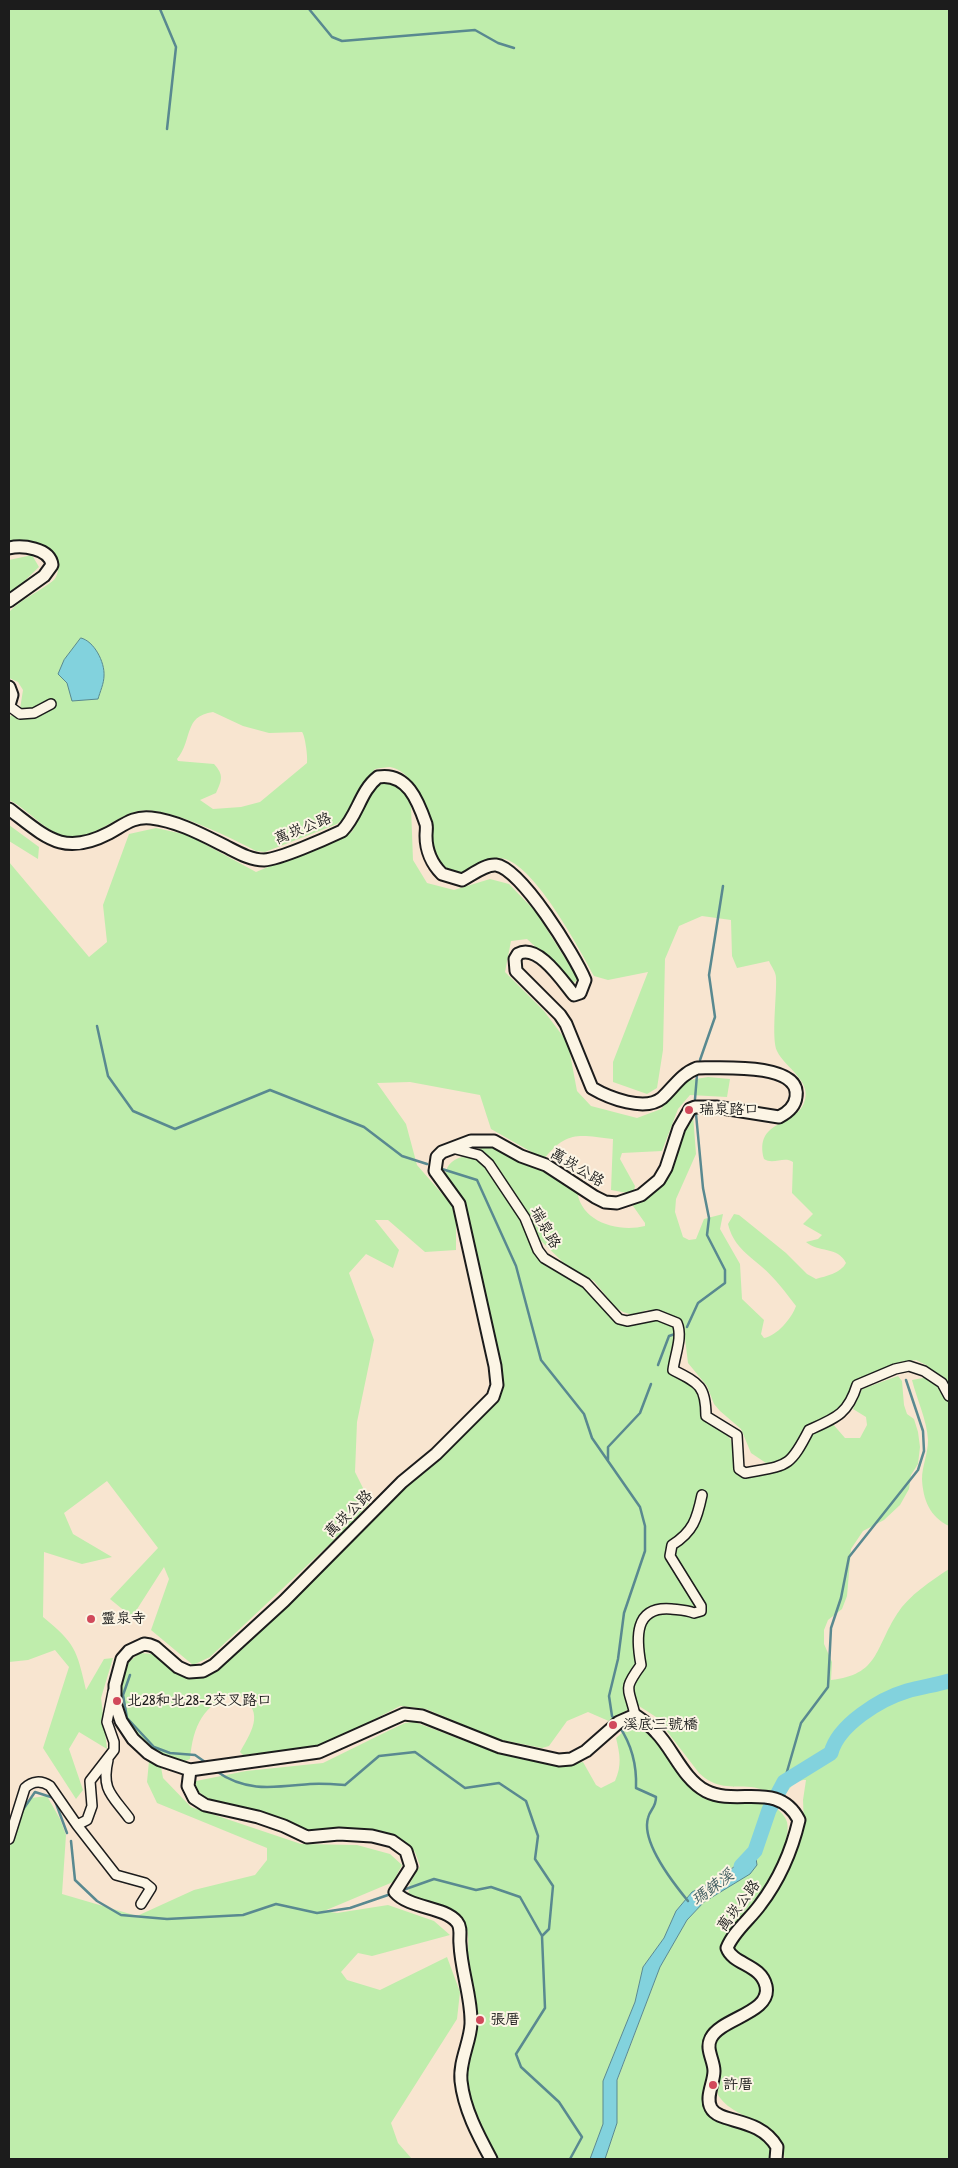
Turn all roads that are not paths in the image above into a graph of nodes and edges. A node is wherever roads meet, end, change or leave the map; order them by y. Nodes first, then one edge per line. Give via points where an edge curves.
1 (9, 548) edge
2 (9, 602) edge
3 (9, 687) edge
4 (51, 704) dead end
5 (9, 706) edge
6 (9, 809) edge
7 (452, 1148) junction
8 (949, 1396) edge
9 (702, 1495) dead end
10 (115, 1685) junction
11 (636, 1715) junction
12 (108, 1760) junction
13 (190, 1770) junction
14 (129, 1818) dead end
15 (77, 1825) junction
16 (9, 1839) edge
17 (141, 1904) dead end
18 (491, 2159) edge
19 (776, 2159) edge

1 - 2 street via 40,550 50,558 52,565 44,576
3 - 5 street via 12,694
4 - 5 street via 34,713 20,714
6 - 7 street, 萬崁公路 via 51,839 71,845 94,840 133,819 151,818 172,822 246,856 266,860 342,831 350,823 363,794 378,777 403,780 426,826 429,854 442,874 462,880 487,866 502,867 514,875 557,930 584,980 580,993 574,995 549,965 532,953 518,954 514,966 566,1024 592,1088 618,1101 654,1102 686,1072 697,1068 727,1068 771,1071 789,1079 796,1090 794,1104 779,1117 716,1107 690,1109 658,1180 641,1195 617,1203 595,1197 546,1165 494,1141 471,1141
7 - 8 street, 瑞泉路 via 479,1155 489,1164 525,1218 544,1258 586,1282 618,1319 627,1321 657,1315 677,1323 680,1338 673,1370 695,1380 703,1390 706,1416 737,1435 739,1469 746,1473 784,1466 797,1453 809,1430 846,1410 857,1385 895,1369 909,1366 924,1371 942,1383
7 - 10 street, 萬崁公路 via 437,1157 435,1172 459,1204 495,1366 497,1385 493,1397 214,1665 196,1673 185,1671 155,1647 144,1644 128,1651 122,1659
9 - 11 street via 697,1519 683,1538 672,1545 670,1556 701,1606 700,1611 657,1608 646,1613 638,1641 641,1666 626,1689
10 - 12 street via 106,1722 114,1742 114,1750
10 - 13 street, 萬崁公路 via 117,1712 133,1739 160,1760
11 - 13 street, 萬崁公路 via 616,1724 572,1759 558,1760 500,1747 422,1716 404,1714 318,1752
11 - 19 street, 萬崁公路 via 657,1732 690,1777 705,1790 722,1795 755,1795 784,1802 799,1820 793,1844 771,1889 727,1948 730,1955 755,1970 766,1984 763,2001 717,2031 711,2038 709,2049 714,2070 709,2096 712,2111 755,2125 766,2133 777,2147
12 - 14 street via 104,1778 106,1787
12 - 15 street via 90,1781 92,1806 87,1820
13 - 18 street via 188,1786 194,1798 205,1805 258,1817 308,1837 339,1834 372,1836 392,1841 406,1851 411,1867 396,1892 405,1900 446,1915 457,1922 460,1929 471,2024 461,2079 469,2114
15 - 16 street via 50,1786 44,1782 31,1783 25,1788
15 - 17 street via 116,1875 145,1883 151,1888

